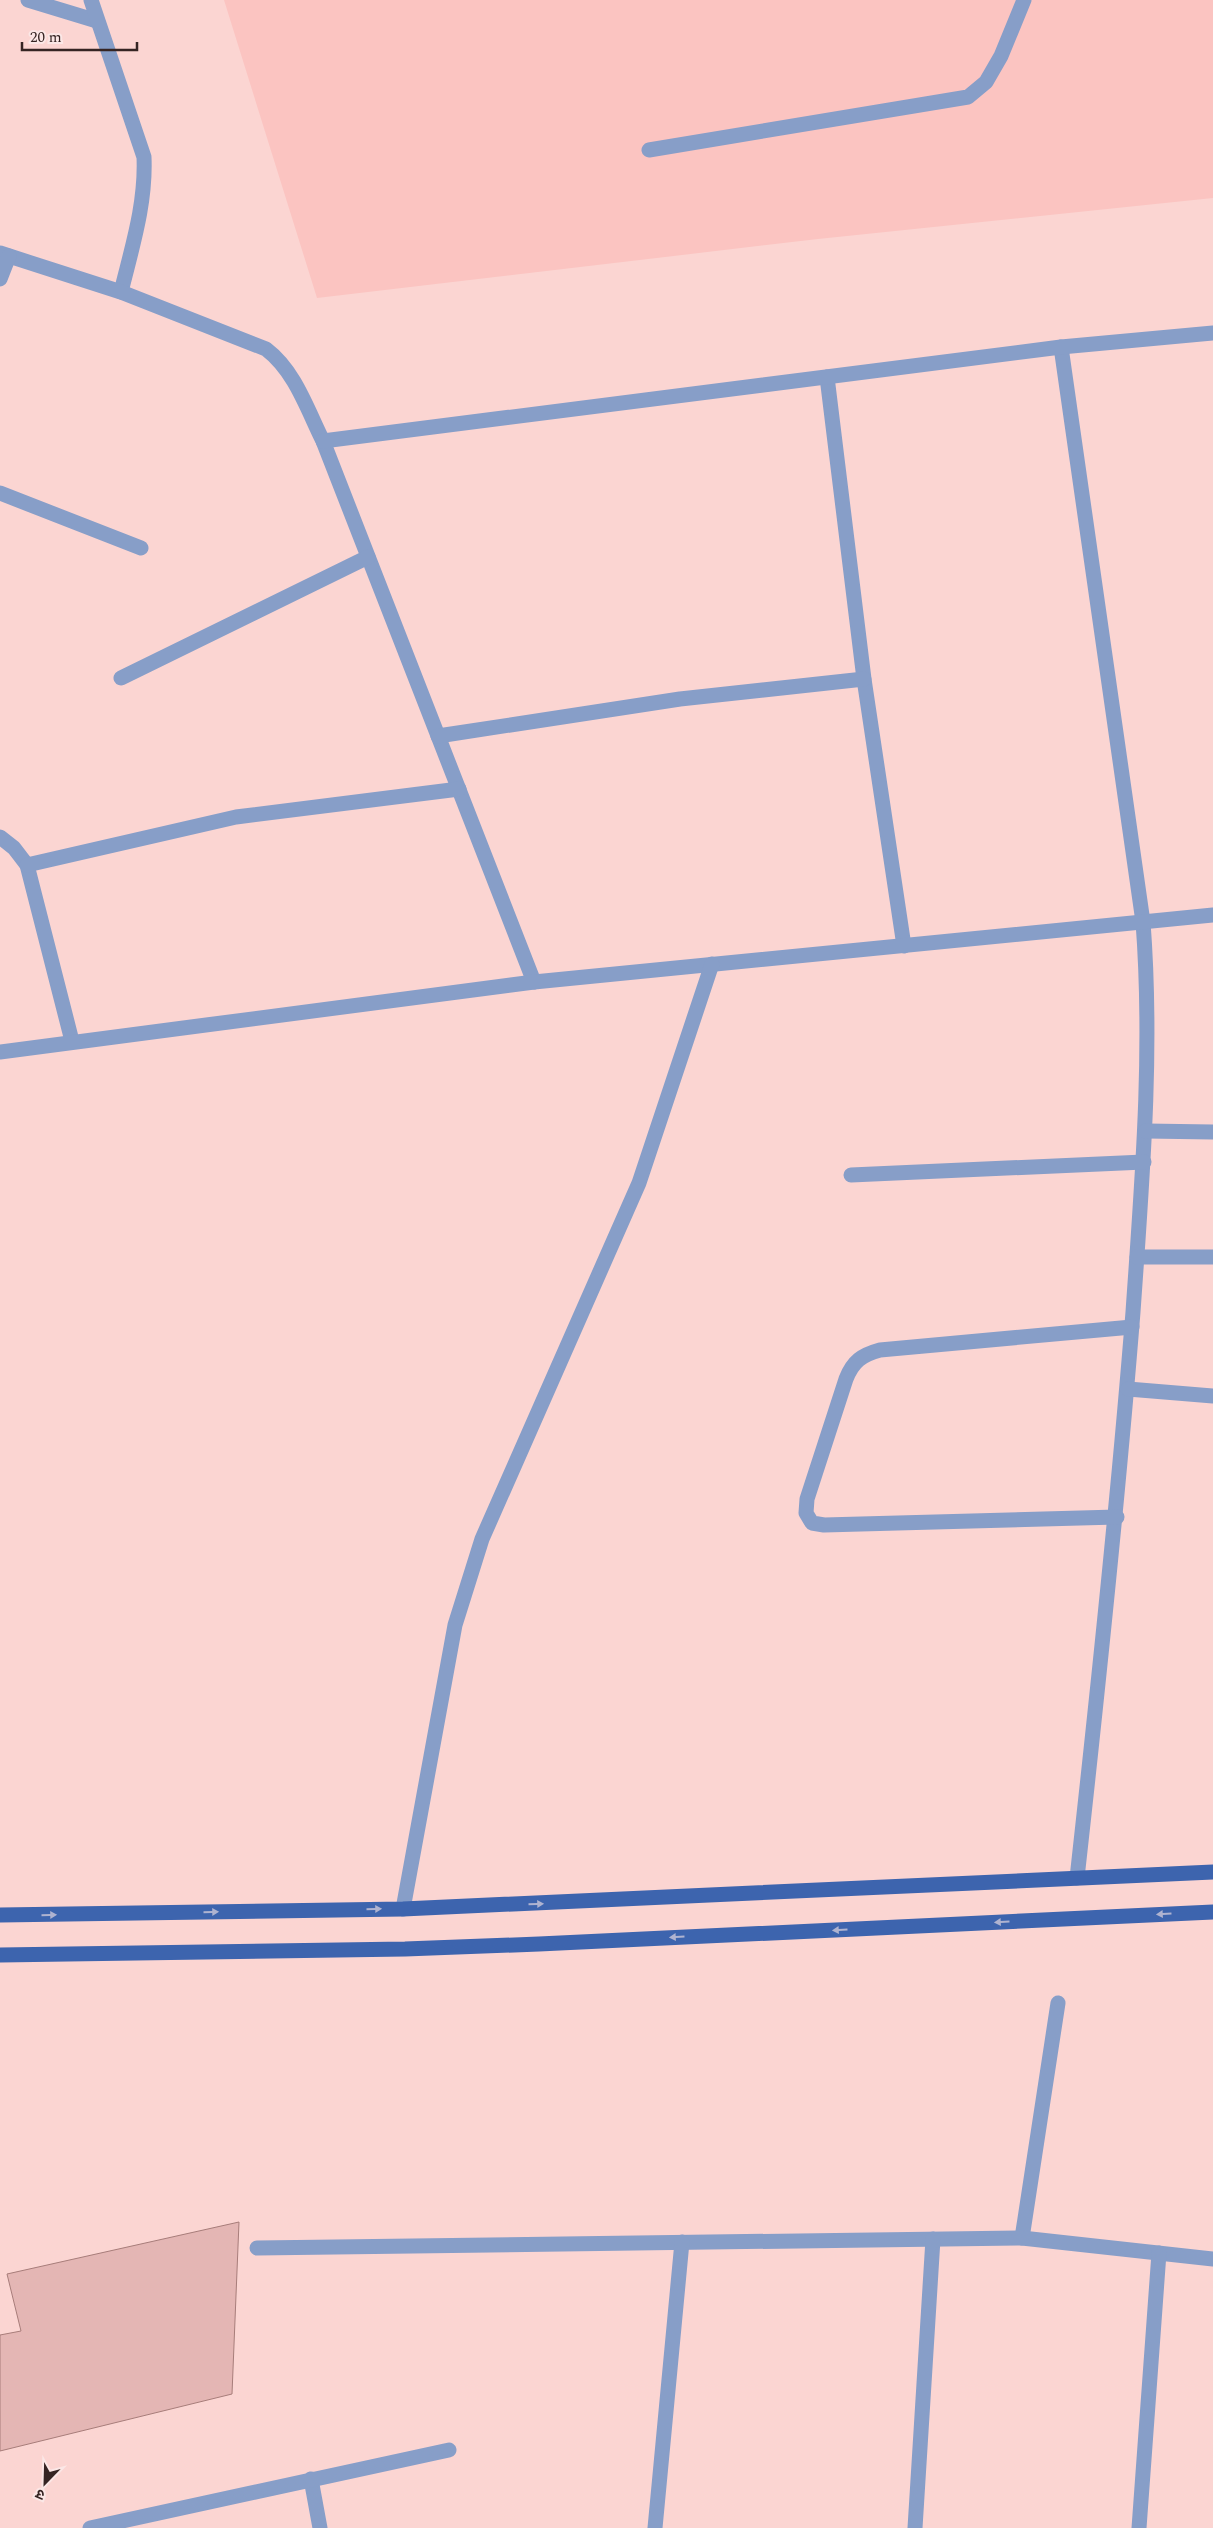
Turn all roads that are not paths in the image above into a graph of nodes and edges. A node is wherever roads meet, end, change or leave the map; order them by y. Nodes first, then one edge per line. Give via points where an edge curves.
1 (28, 0) edge
2 (91, 0) edge
3 (1024, 0) edge
4 (97, 20) junction
5 (649, 150) dead end
6 (5, 255) edge
7 (0, 279) edge
8 (121, 292) junction
9 (1213, 334) edge
10 (1061, 347) junction
11 (827, 377) junction
12 (323, 441) junction
13 (0, 493) edge
14 (141, 548) dead end
15 (368, 557) junction
16 (121, 678) dead end
17 (864, 679) junction
18 (438, 736) junction
19 (459, 789) junction
20 (0, 837) edge
21 (27, 864) junction
22 (1213, 915) edge
23 (1143, 922) junction
24 (904, 946) junction
25 (712, 964) junction
26 (534, 982) junction
27 (72, 1041) junction
28 (0, 1052) edge
29 (1146, 1131) junction
30 (1213, 1132) edge
31 (1144, 1162) junction
32 (851, 1175) dead end
33 (1137, 1257) junction
34 (1213, 1257) edge
35 (1132, 1326) junction
36 (1128, 1389) junction
37 (1213, 1396) edge
38 (1117, 1517) junction
39 (1213, 1872) edge
40 (1077, 1878) junction
41 (403, 1909) junction
42 (1213, 1912) edge
43 (0, 1915) edge
44 (0, 1955) edge
45 (1058, 2003) dead end
46 (1022, 2238) junction
47 (933, 2239) junction
48 (682, 2242) junction
49 (257, 2248) dead end
50 (1159, 2253) junction
51 (1213, 2259) edge
52 (449, 2450) dead end
53 (311, 2480) junction
54 (90, 2528) edge
55 (320, 2528) edge
56 (655, 2528) edge
57 (915, 2528) edge
58 (1139, 2528) edge

1 - 4 street
2 - 4 street
3 - 5 street via 1002,56 986,82 968,97
4 - 8 street via 144,157 142,208
6 - 7 street
6 - 8 street
8 - 12 street via 266,349 278,358 291,376
9 - 10 street
10 - 11 street
10 - 23 street
11 - 12 street
11 - 17 street
12 - 15 street
13 - 14 street
15 - 16 street
15 - 18 street
17 - 18 street via 680,698
17 - 24 street
18 - 19 street
19 - 21 street via 236,817
19 - 26 street
20 - 21 street
21 - 27 street
22 - 23 street
23 - 24 street
23 - 29 street
24 - 25 street
25 - 26 street
25 - 41 street via 639,1183 482,1539 468,1580 455,1625
26 - 27 street
27 - 28 street
29 - 30 street
29 - 31 street
31 - 32 street
31 - 33 street
33 - 34 street
33 - 35 street
35 - 36 street
35 - 38 street via 880,1350 864,1355 852,1365 846,1379 807,1499 806,1513 812,1523 824,1525
36 - 37 street
36 - 38 street
38 - 40 street
39 - 40 main road
41 -> 40 main road
43 -> 41 main road
42 -> 44 main road via 395,1949
45 - 46 street
46 - 47 street
46 - 50 street
47 - 48 street
47 - 57 street
48 - 49 street
48 - 56 street
50 - 51 street
50 - 58 street
52 - 53 street
53 - 54 street
53 - 55 street

